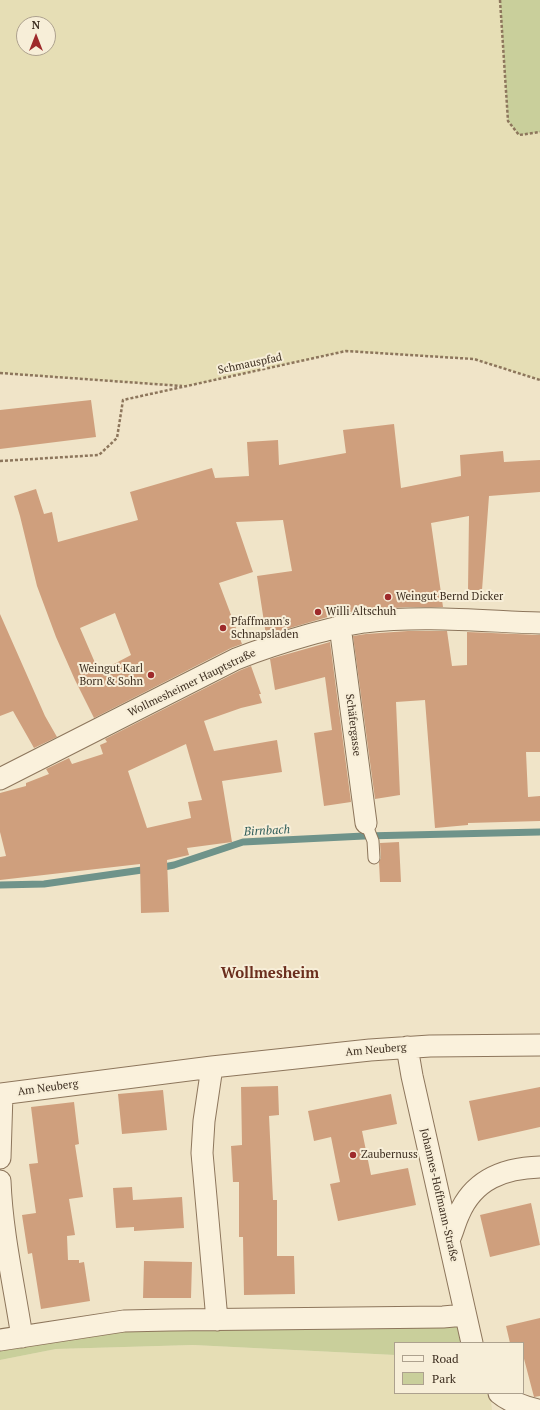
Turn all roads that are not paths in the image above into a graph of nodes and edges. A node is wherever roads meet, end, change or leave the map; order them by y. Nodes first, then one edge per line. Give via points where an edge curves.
1 (540, 622) edge
2 (340, 626) junction
3 (0, 779) edge
4 (370, 832) joint
5 (374, 858) dead end
6 (540, 1046) edge
7 (407, 1047) junction
8 (212, 1067) junction
9 (1, 1094) edge
10 (0, 1158) edge
11 (540, 1167) edge
12 (0, 1181) edge
13 (449, 1240) junction
14 (465, 1315) junction
15 (217, 1320) junction
16 (22, 1337) junction
17 (0, 1340) edge
18 (472, 1342) edge
19 (501, 1394) edge
20 (538, 1410) edge

1 - 2 street, Wollmesheimer Hauptstraße via 413,618
2 - 3 street, Wollmesheimer Hauptstraße via 236,659
2 - 4 street, Schäfergasse
4 - 5 lane
6 - 7 street, Am Neuberg
7 - 8 street, Am Neuberg
7 - 13 street, Johannes-Hoffmann-Straße
8 - 9 street, Am Neuberg
8 - 15 street via 202,1153
9 - 10 street, Am Neuberg
11 - 13 street via 502,1173 481,1185 462,1208
12 - 16 street
13 - 14 street, Johannes-Hoffmann-Straße
14 - 15 street
14 - 18 street, Johannes-Hoffmann-Straße
15 - 16 street via 124,1322
16 - 17 street
19 - 20 street via 514,1402

